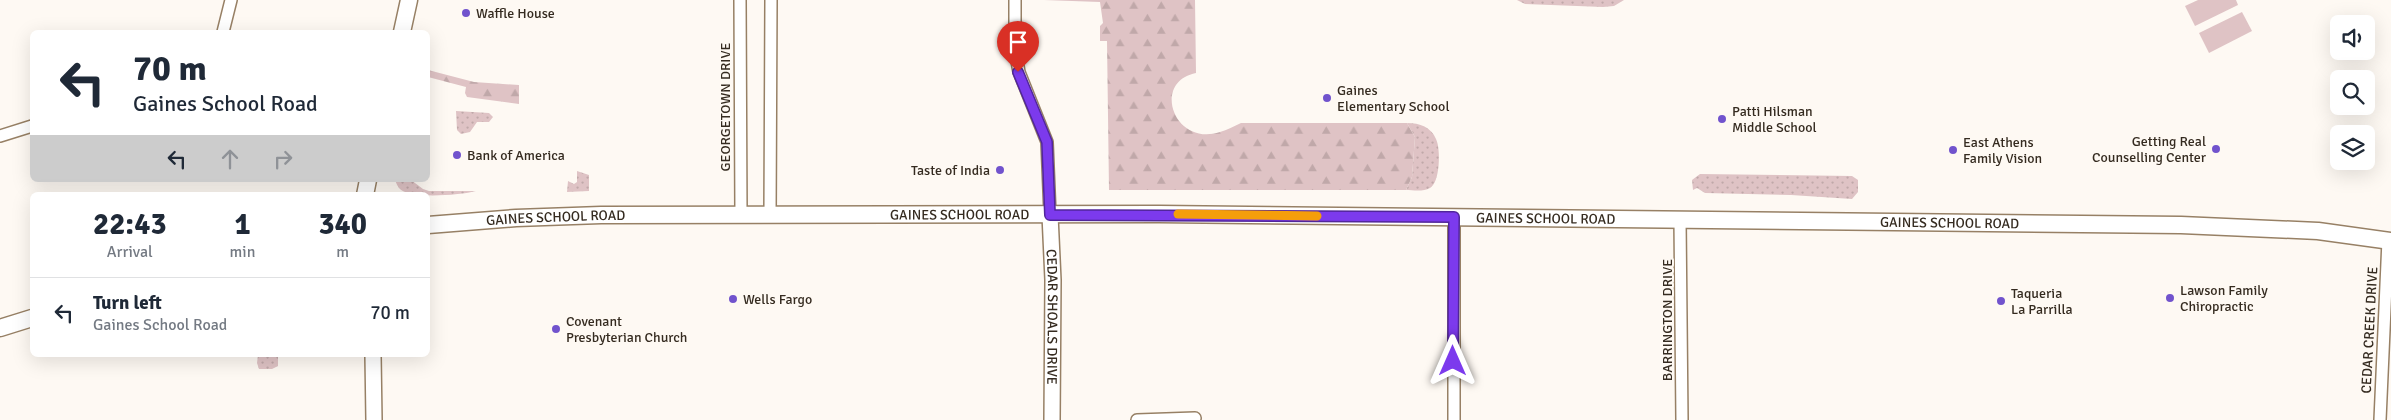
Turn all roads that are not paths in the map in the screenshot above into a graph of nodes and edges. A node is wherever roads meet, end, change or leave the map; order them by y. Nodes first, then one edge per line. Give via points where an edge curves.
1 (231, 0) edge
2 (409, 0) edge
3 (740, 0) edge
4 (771, 0) edge
5 (1015, 0) edge
6 (224, 30) edge
7 (402, 30) edge
8 (30, 127) edge
9 (0, 136) edge
10 (770, 214) junction
11 (741, 215) junction
12 (1050, 215) junction
13 (1454, 217) junction
14 (1680, 220) junction
15 (430, 225) edge
16 (2390, 241) edge
17 (30, 319) edge
18 (0, 328) edge
19 (374, 357) edge
20 (1195, 418) dead end
21 (374, 420) edge
22 (1052, 420) edge
23 (1137, 420) edge
24 (1454, 420) edge
25 (1682, 420) edge
26 (2380, 420) edge

1 - 6 street
2 - 7 main road
3 - 11 street, GEORGETOWN DRIVE
4 - 10 street
5 - 12 street via 1018,72 1047,142
8 - 9 street
10 - 11 main road, GAINES SCHOOL ROAD
10 - 12 main road, GAINES SCHOOL ROAD
11 - 15 main road, GAINES SCHOOL ROAD via 562,216
12 - 13 main road, GAINES SCHOOL ROAD
12 - 22 street, CEDAR SHOALS DRIVE
13 - 14 main road, GAINES SCHOOL ROAD
13 - 24 street
14 - 16 main road, GAINES SCHOOL ROAD via 2273,228 2318,230
14 - 25 street, BARRINGTON DRIVE
16 - 26 street, CEDAR CREEK DRIVE
17 - 18 main road
19 - 21 street
20 - 23 street

